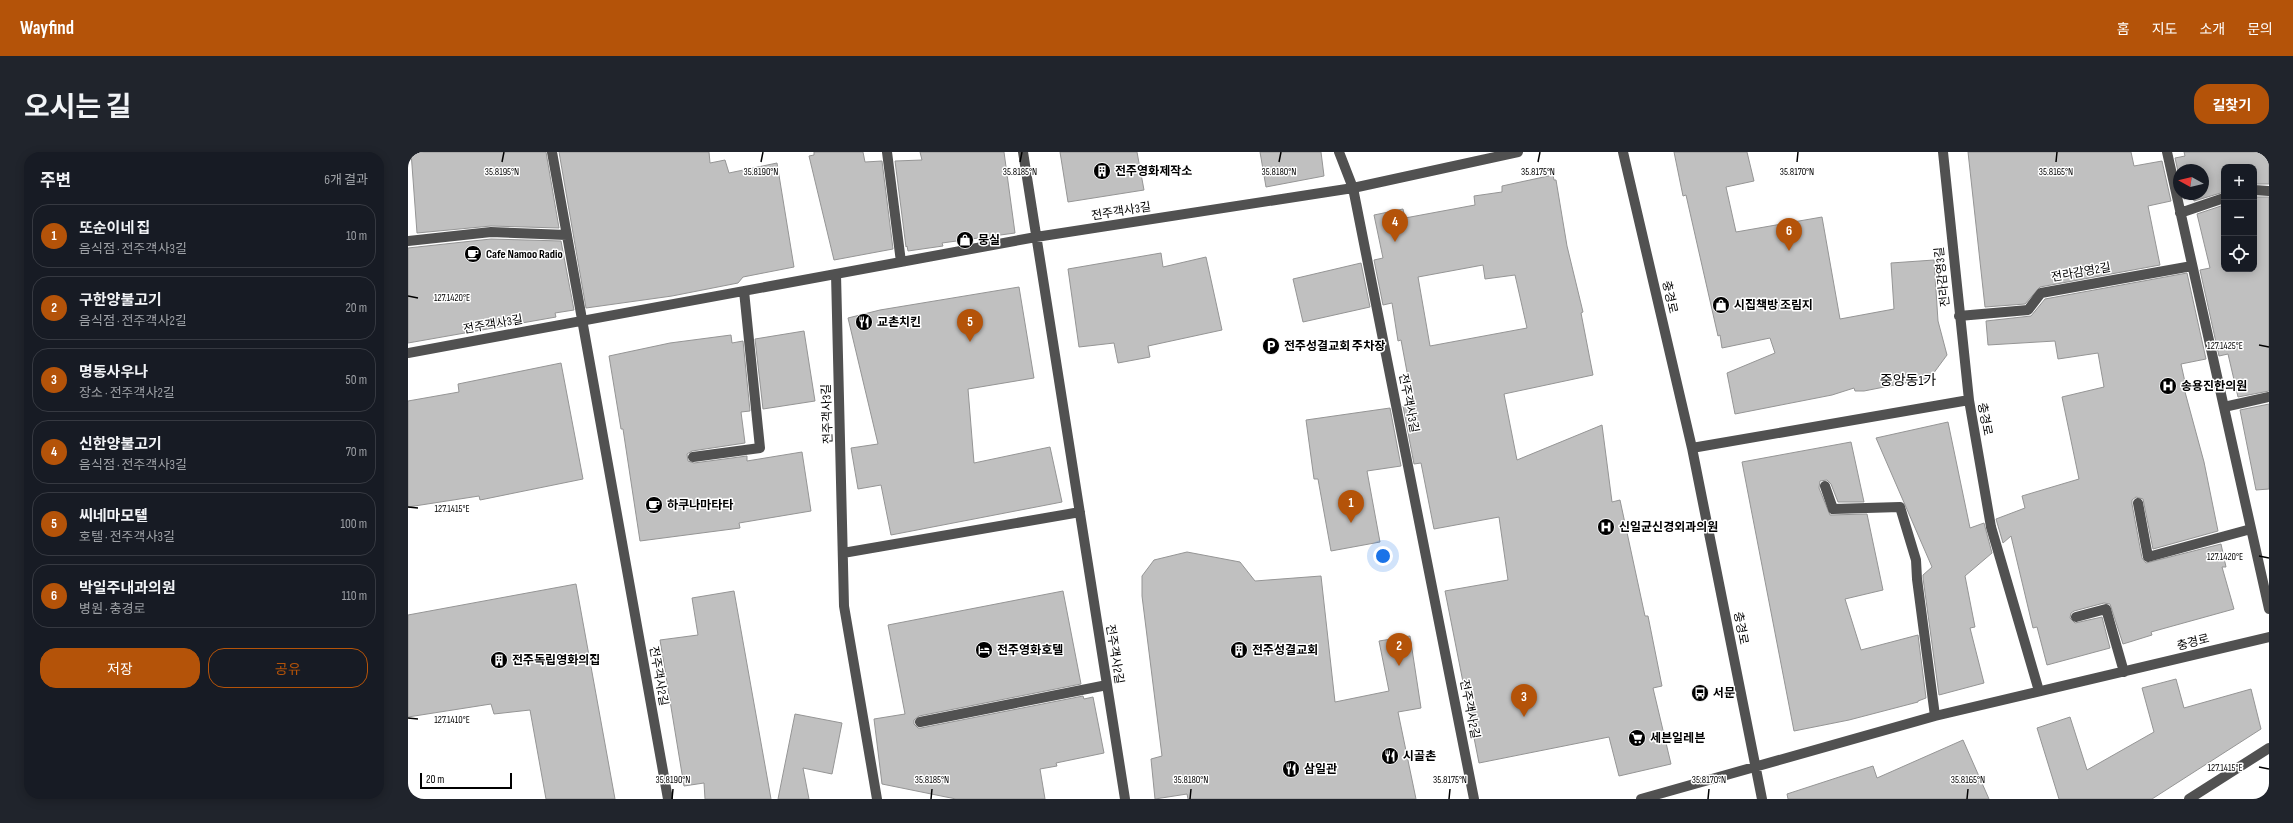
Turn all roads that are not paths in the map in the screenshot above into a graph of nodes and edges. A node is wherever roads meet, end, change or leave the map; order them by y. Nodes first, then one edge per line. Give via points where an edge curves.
1 (552, 152) edge
2 (887, 152) edge
3 (1023, 152) edge
4 (1339, 152) edge
5 (1518, 152) edge
6 (1623, 152) edge
7 (1943, 152) edge
8 (2167, 152) edge
9 (1353, 188) junction
10 (2257, 190) edge
11 (2269, 191) edge
12 (2221, 199) edge
13 (2180, 213) junction
14 (566, 235) junction
15 (1036, 237) junction
16 (408, 241) edge
17 (902, 262) junction
18 (2192, 266) junction
19 (836, 274) junction
20 (744, 291) junction
21 (1959, 316) junction
22 (582, 321) junction
23 (408, 353) edge
24 (2269, 397) edge
25 (1969, 400) junction
26 (2224, 407) junction
27 (1692, 448) junction
28 (693, 457) dead end
29 (1824, 486) dead end
30 (2138, 503) dead end
31 (1080, 512) junction
32 (2251, 529) junction
33 (844, 553) junction
34 (2269, 605) edge
35 (2076, 617) dead end
36 (1440, 624) joint
37 (2269, 637) edge
38 (2124, 672) junction
39 (1107, 685) junction
40 (2039, 691) junction
41 (1935, 716) junction
42 (920, 722) dead end
43 (2269, 748) edge
44 (1756, 766) junction
45 (668, 799) edge
46 (877, 799) edge
47 (1125, 799) edge
48 (1474, 799) edge
49 (1641, 799) edge
50 (1762, 799) edge
51 (2189, 799) edge

1 - 14 street
2 - 17 street
3 - 15 street
4 - 9 street, 전주객사3길
5 - 9 street, 전주객사3길
6 - 27 street, 충경로
7 - 21 street, 전라감영3길
8 - 13 street
9 - 15 street, 전주객사3길
9 - 36 street, 전주객사3길
10 - 11 street
12 - 13 street
13 - 18 street
14 - 16 street via 491,232
14 - 22 street
15 - 17 street, 전주객사3길
15 - 31 street
17 - 19 street, 전주객사3길
18 - 21 street, 전라감영2길 via 2041,293 2028,310
18 - 26 street
19 - 20 street, 전주객사3길
19 - 33 street, 전주객사3길
20 - 22 street, 전주객사3길
20 - 28 street via 760,448
21 - 25 street, 전라감영3길
22 - 23 street, 전주객사3길
22 - 45 street, 전주객사2길
24 - 26 street
25 - 27 street, 충경로
25 - 40 street, 충경로 via 1991,527
26 - 32 street
27 - 44 street, 충경로
29 - 41 street via 1833,510 1900,507 1916,560
30 - 32 street via 2148,557
31 - 33 street
31 - 39 street, 전주객사2길
32 - 34 street
33 - 46 street via 844,606
35 - 38 street via 2106,609
36 - 48 street, 전주객사2길
37 - 38 street, 충경로
38 - 40 street, 충경로
39 - 42 street
39 - 47 street, 전주객사2길
40 - 41 street, 충경로
41 - 44 street, 충경로
43 - 51 street
44 - 49 street
44 - 50 street, 충경로

